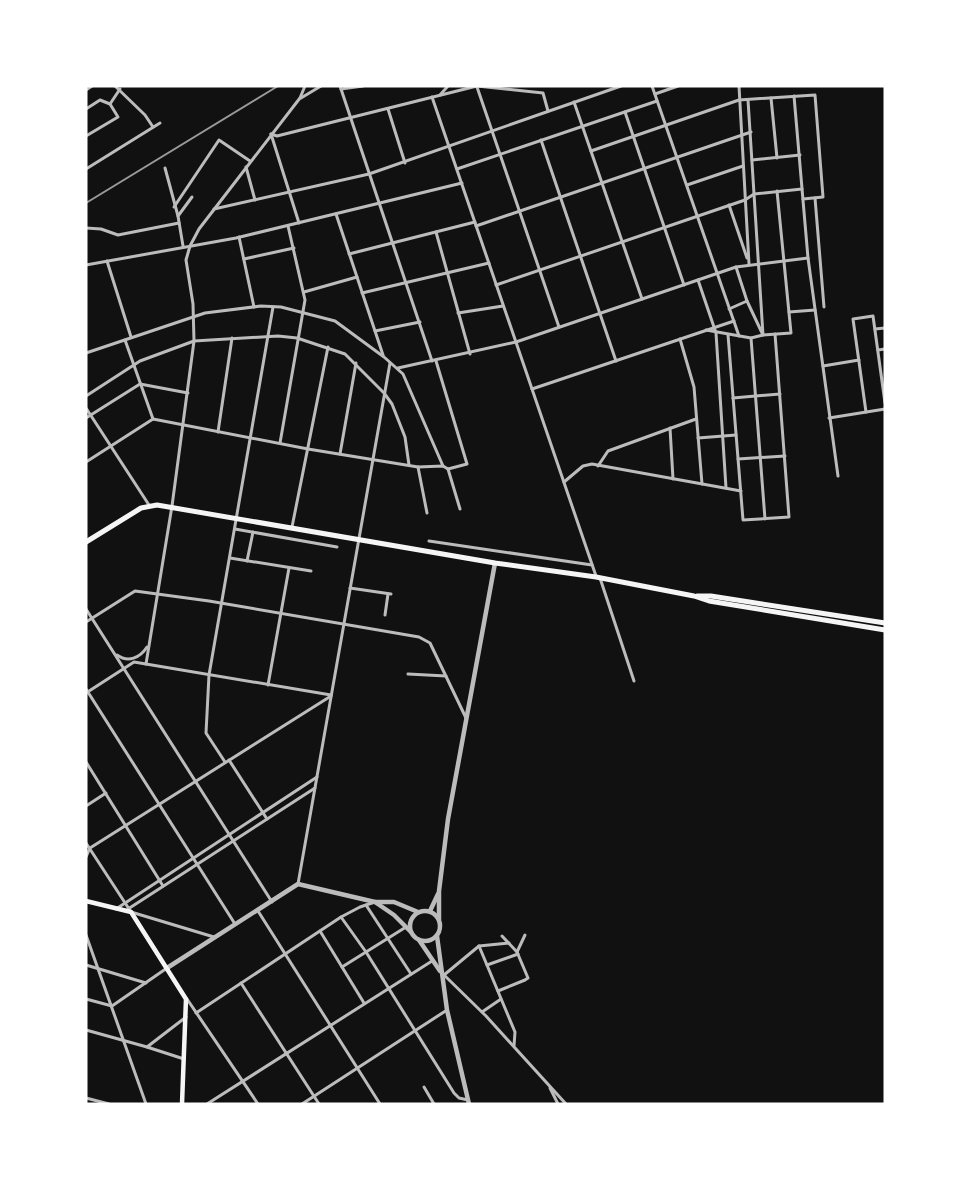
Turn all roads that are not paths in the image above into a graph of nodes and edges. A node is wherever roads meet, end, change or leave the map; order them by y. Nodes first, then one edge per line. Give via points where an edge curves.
1 (92, 86) edge
2 (115, 86) edge
3 (305, 86) edge
4 (321, 86) edge
5 (363, 86) edge
6 (448, 86) edge
7 (477, 86) edge
8 (621, 86) edge
9 (652, 86) edge
10 (678, 86) edge
11 (739, 86) edge
12 (340, 88) edge
13 (120, 89) junction
14 (86, 90) edge
15 (655, 94) junction
16 (440, 96) junction
17 (794, 96) junction
18 (432, 97) junction
19 (300, 98) junction
20 (772, 98) junction
21 (740, 100) junction
22 (748, 100) junction
23 (657, 101) junction
24 (574, 102) junction
25 (110, 104) junction
26 (86, 109) edge
27 (388, 109) junction
28 (548, 111) junction
29 (625, 112) junction
30 (350, 119) junction
31 (160, 123) dead end
32 (666, 125) junction
33 (583, 126) junction
34 (153, 127) junction
35 (492, 130) junction
36 (751, 132) junction
37 (270, 134) junction
38 (742, 135) junction
39 (86, 136) edge
40 (633, 137) junction
41 (541, 140) junction
42 (449, 145) junction
43 (591, 151) junction
44 (500, 154) junction
45 (800, 155) junction
46 (677, 157) junction
47 (777, 158) junction
48 (250, 161) junction
49 (405, 162) junction
50 (752, 162) junction
51 (743, 165) junction
52 (246, 166) junction
53 (165, 168) dead end
54 (86, 169) edge
55 (457, 169) junction
56 (644, 169) junction
57 (368, 174) junction
58 (462, 183) junction
59 (602, 183) junction
60 (686, 185) junction
61 (802, 189) junction
62 (290, 191) junction
63 (778, 191) junction
64 (754, 194) junction
65 (192, 197) dead end
66 (560, 197) junction
67 (803, 198) junction
68 (815, 198) junction
69 (256, 200) junction
70 (745, 200) junction
71 (379, 203) junction
72 (729, 205) junction
73 (174, 206) junction
74 (214, 210) junction
75 (519, 211) junction
76 (336, 214) junction
77 (178, 216) junction
78 (697, 216) junction
79 (179, 223) junction
80 (299, 223) junction
81 (476, 224) junction
82 (288, 225) junction
83 (664, 227) junction
84 (86, 228) edge
85 (436, 232) junction
86 (239, 237) junction
87 (622, 242) junction
88 (393, 243) junction
89 (183, 246) junction
90 (190, 246) junction
91 (294, 248) junction
92 (349, 254) junction
93 (580, 256) junction
94 (808, 258) junction
95 (244, 259) junction
96 (784, 260) junction
97 (107, 261) junction
98 (489, 263) junction
99 (758, 263) junction
100 (749, 264) junction
101 (86, 265) edge
102 (736, 267) junction
103 (539, 270) junction
104 (447, 273) junction
105 (717, 274) junction
106 (357, 277) junction
107 (698, 280) junction
108 (406, 282) junction
109 (496, 285) junction
110 (684, 285) junction
111 (304, 292) junction
112 (362, 293) junction
113 (642, 299) junction
114 (747, 301) junction
115 (503, 306) junction
116 (254, 307) junction
117 (274, 307) junction
118 (824, 307) dead end
119 (729, 309) junction
120 (815, 310) junction
121 (789, 312) junction
122 (303, 313) junction
123 (458, 313) junction
124 (600, 313) junction
125 (194, 318) junction
126 (734, 321) junction
127 (420, 322) junction
128 (559, 327) junction
129 (714, 328) junction
130 (885, 328) edge
131 (706, 330) junction
132 (875, 330) junction
133 (375, 331) junction
134 (716, 333) junction
135 (775, 334) junction
136 (728, 335) junction
137 (763, 335) junction
138 (266, 336) junction
139 (739, 336) junction
140 (131, 337) junction
141 (232, 338) junction
142 (298, 338) junction
143 (751, 338) junction
144 (680, 339) junction
145 (125, 340) junction
146 (194, 341) junction
147 (516, 342) junction
148 (328, 347) junction
149 (885, 349) edge
150 (878, 350) junction
151 (86, 353) edge
152 (470, 354) junction
153 (384, 356) junction
154 (859, 360) junction
155 (434, 361) junction
156 (616, 361) junction
157 (356, 363) junction
158 (390, 363) junction
159 (134, 365) junction
160 (823, 366) junction
161 (397, 369) junction
162 (140, 384) junction
163 (532, 389) junction
164 (188, 393) junction
165 (384, 393) junction
166 (780, 394) junction
167 (86, 396) edge
168 (756, 396) junction
169 (734, 398) junction
170 (885, 403) edge
171 (86, 408) edge
172 (885, 409) edge
173 (866, 412) junction
174 (91, 415) junction
175 (86, 418) edge
176 (696, 418) junction
177 (829, 418) junction
178 (153, 419) junction
179 (184, 425) junction
180 (670, 428) junction
181 (218, 432) junction
182 (736, 435) junction
183 (721, 436) junction
184 (249, 438) junction
185 (698, 438) junction
186 (280, 443) junction
187 (111, 446) junction
188 (308, 449) junction
189 (340, 454) junction
190 (784, 456) junction
191 (760, 458) junction
192 (373, 459) junction
193 (738, 460) junction
194 (86, 462) edge
195 (409, 465) junction
196 (443, 466) junction
197 (598, 466) junction
198 (418, 467) junction
199 (448, 469) junction
200 (838, 476) dead end
201 (673, 479) junction
202 (564, 482) junction
203 (702, 484) junction
204 (726, 488) junction
205 (741, 491) junction
206 (149, 505) junction
207 (172, 506) junction
208 (460, 509) dead end
209 (427, 513) dead end
210 (237, 518) junction
211 (765, 519) junction
212 (292, 527) junction
213 (235, 529) junction
214 (253, 532) junction
215 (359, 539) junction
216 (429, 541) dead end
217 (86, 542) edge
218 (337, 546) dead end
219 (230, 558) junction
220 (247, 561) junction
221 (495, 563) junction
222 (592, 566) junction
223 (289, 568) junction
224 (311, 571) dead end
225 (598, 578) junction
226 (350, 588) junction
227 (158, 594) junction
228 (694, 596) junction
229 (223, 603) junction
230 (86, 609) edge
231 (282, 613) junction
232 (385, 615) dead end
233 (92, 618) junction
234 (86, 622) edge
235 (885, 623) edge
236 (344, 624) junction
237 (885, 630) edge
238 (149, 642) junction
239 (114, 653) junction
240 (146, 664) junction
241 (124, 668) junction
242 (408, 674) dead end
243 (209, 675) junction
244 (446, 676) junction
245 (634, 682) dead end
246 (268, 685) junction
247 (87, 691) edge
248 (331, 696) junction
249 (467, 721) junction
250 (229, 760) junction
251 (86, 762) edge
252 (225, 762) junction
253 (317, 777) junction
254 (196, 781) junction
255 (315, 788) junction
256 (106, 793) junction
257 (159, 804) junction
258 (86, 806) edge
259 (263, 812) junction
260 (267, 818) junction
261 (126, 825) junction
262 (229, 834) junction
263 (233, 840) junction
264 (86, 843) edge
265 (90, 848) junction
266 (86, 857) edge
267 (193, 857) junction
268 (197, 863) junction
269 (159, 880) junction
270 (298, 884) junction
271 (163, 886) junction
272 (439, 890) junction
273 (86, 901) edge
274 (124, 902) junction
275 (272, 902) junction
276 (375, 902) junction
277 (366, 905) junction
278 (116, 908) junction
279 (130, 910) junction
280 (258, 911) junction
281 (430, 911) junction
282 (418, 912) junction
283 (341, 917) junction
284 (439, 920) junction
285 (236, 924) junction
286 (406, 927) junction
287 (320, 931) junction
288 (411, 932) junction
289 (86, 935) edge
290 (525, 935) dead end
291 (436, 936) junction
292 (502, 936) dead end
293 (214, 938) junction
294 (389, 938) junction
295 (419, 940) junction
296 (510, 943) junction
297 (479, 946) junction
298 (366, 952) junction
299 (518, 953) junction
300 (286, 954) junction
301 (432, 961) junction
302 (86, 965) edge
303 (487, 965) junction
304 (342, 967) junction
305 (167, 968) junction
306 (100, 970) junction
307 (411, 974) junction
308 (443, 974) junction
309 (146, 983) junction
310 (241, 983) junction
311 (389, 988) junction
312 (498, 990) junction
313 (86, 999) edge
314 (186, 999) junction
315 (501, 999) junction
316 (364, 1003) junction
317 (112, 1006) junction
318 (447, 1010) junction
319 (196, 1012) junction
320 (482, 1012) junction
321 (187, 1016) junction
322 (331, 1025) junction
323 (86, 1030) edge
324 (416, 1031) junction
325 (124, 1041) junction
326 (514, 1046) junction
327 (146, 1047) junction
328 (287, 1052) junction
329 (184, 1059) junction
330 (358, 1068) junction
331 (243, 1081) junction
332 (549, 1085) junction
333 (424, 1087) dead end
334 (314, 1096) junction
335 (86, 1098) edge
336 (469, 1102) edge
337 (109, 1104) edge
338 (146, 1104) edge
339 (182, 1104) edge
340 (207, 1104) edge
341 (258, 1104) edge
342 (302, 1104) edge
343 (319, 1104) edge
344 (380, 1104) edge
345 (434, 1104) edge
346 (558, 1104) edge
347 (566, 1104) edge

1 - 14 street
2 - 13 street
3 - 19 street
4 - 19 street
5 - 12 street
6 - 16 street
7 - 16 street
7 - 28 street via 543,93
7 - 35 street
8 - 24 street
9 - 15 street
10 - 15 street
11 - 21 street
12 - 30 street
13 - 25 street
13 - 34 street
15 - 23 street
16 - 18 street
17 - 20 street
17 - 45 street
17 - 68 street via 815,95 823,197
18 - 27 street
18 - 42 street
19 - 37 street
20 - 22 street
20 - 47 street
21 - 22 street
21 - 32 street
21 - 38 street
22 - 36 street
23 - 29 street
23 - 32 street
24 - 28 street
24 - 33 street
25 - 26 street via 100,100
25 - 39 street via 118,117
27 - 30 street
27 - 49 street
28 - 35 street
29 - 33 street
29 - 40 street
30 - 37 street via 277,136
30 - 57 street
31 - 34 street
32 - 40 street
32 - 46 street
33 - 41 street
33 - 43 street
34 - 54 street
35 - 42 street
35 - 44 street
36 - 38 street
36 - 50 street
37 - 48 street
37 - 62 street
38 - 46 street
38 - 51 street
40 - 43 street
40 - 56 street
41 - 44 street
41 - 66 street
42 - 49 street
42 - 55 street
43 - 59 street
44 - 55 street
44 - 75 street
45 - 47 street
45 - 61 street
46 - 56 street
46 - 60 street
47 - 50 street
48 - 52 street
48 - 73 street via 218,140
49 - 57 street
50 - 51 street
50 - 64 street
51 - 60 street
51 - 70 street
52 - 69 street
52 - 74 street
53 - 73 street
55 - 58 street
56 - 59 street
56 - 83 street
57 - 62 street
57 - 71 street
58 - 71 street
58 - 81 street
59 - 66 street
59 - 87 street
60 - 78 street
61 - 63 street
61 - 67 street
62 - 69 street
62 - 80 street
63 - 64 street
63 - 96 street
64 - 70 street
64 - 99 street
65 - 77 street
66 - 75 street
66 - 93 street
67 - 68 street
67 - 94 street
68 - 118 street
69 - 74 street
70 - 72 street
70 - 100 street
71 - 76 street
71 - 88 street
72 - 78 street
72 - 100 street
73 - 77 street
74 - 90 street
75 - 81 street
75 - 103 street
76 - 80 street
76 - 92 street
77 - 79 street
78 - 83 street
78 - 105 street
79 - 84 street via 118,235
79 - 89 street
80 - 82 street
81 - 85 street
81 - 98 street
82 - 86 street
82 - 91 street
83 - 87 street
83 - 110 street
85 - 88 street
85 - 104 street
86 - 90 street
86 - 95 street
87 - 93 street
87 - 113 street
88 - 92 street
88 - 108 street
89 - 90 street
89 - 97 street
90 - 125 street via 186,260
91 - 95 street
91 - 111 street
92 - 106 street
93 - 103 street
93 - 124 street
94 - 96 street
94 - 120 street
95 - 116 street
96 - 99 street
96 - 121 street
97 - 101 street
97 - 140 street
98 - 104 street
98 - 109 street
99 - 100 street
99 - 137 street
100 - 102 street
102 - 105 street
102 - 114 street
103 - 109 street
103 - 128 street
104 - 108 street
104 - 123 street
105 - 107 street
105 - 119 street
106 - 111 street
106 - 112 street
107 - 110 street
107 - 129 street
108 - 112 street
108 - 127 street
109 - 115 street
110 - 113 street
111 - 122 street
112 - 133 street
113 - 124 street
114 - 119 street
114 - 137 street
115 - 123 street
115 - 147 street
116 - 117 street
116 - 125 street via 205,313
117 - 122 street
117 - 138 street
119 - 126 street
120 - 121 street
120 - 160 street
121 - 135 street via 791,333
122 - 142 street
122 - 153 street via 335,321
123 - 152 street
124 - 128 street
124 - 156 street
125 - 140 street
125 - 146 street
126 - 129 street
126 - 139 street
127 - 133 street
127 - 155 street
128 - 147 street
129 - 131 street
129 - 134 street
130 - 132 street
131 - 134 street
131 - 144 street
132 - 150 street
132 - 154 street via 873,316 853,319
133 - 153 street
134 - 136 street
134 - 183 street
135 - 137 street
135 - 166 street
136 - 139 street
136 - 169 street
137 - 143 street
138 - 141 street
138 - 142 street
138 - 184 street
139 - 143 street
140 - 145 street
141 - 146 street
141 - 181 street
142 - 148 street
142 - 186 street
143 - 168 street
144 - 156 street
144 - 176 street via 694,387
145 - 151 street
145 - 159 street
146 - 159 street
146 - 164 street
147 - 152 street
147 - 163 street
148 - 157 street
148 - 188 street
149 - 150 street
150 - 170 street
152 - 155 street
153 - 158 street
154 - 160 street
154 - 173 street
155 - 161 street
155 - 199 street via 467,464
156 - 163 street
157 - 165 street
157 - 189 street
158 - 161 street
158 - 165 street
159 - 162 street
159 - 167 street
160 - 177 street
161 - 196 street via 403,374
162 - 164 street
162 - 174 street
162 - 178 street
163 - 202 street
164 - 179 street
165 - 192 street
165 - 195 street via 405,437
166 - 168 street
166 - 190 street
168 - 169 street
168 - 191 street
169 - 182 street
171 - 174 street
172 - 173 street
173 - 177 street
174 - 175 street
174 - 187 street
176 - 180 street
176 - 185 street
177 - 200 street
178 - 179 street
178 - 187 street
179 - 181 street
179 - 207 street
180 - 197 street via 608,451
180 - 201 street
181 - 184 street
182 - 183 street
182 - 193 street
183 - 185 street
183 - 204 street
184 - 186 street
184 - 210 street
185 - 203 street
186 - 188 street
187 - 194 street
187 - 206 street
188 - 189 street
188 - 212 street
189 - 192 street
190 - 191 street
190 - 211 street via 789,517
191 - 193 street
191 - 211 street
192 - 195 street
192 - 215 street
193 - 205 street
195 - 198 street
196 - 198 street
196 - 199 street
197 - 201 street
197 - 202 street via 583,466
198 - 209 street
199 - 208 street
201 - 203 street
202 - 222 street
203 - 204 street
204 - 205 street
205 - 211 street via 743,520
206 - 207 main road
206 - 217 main road
207 - 210 main road
207 - 227 street
210 - 212 main road
210 - 213 street
212 - 215 main road
213 - 214 street
213 - 219 street
214 - 218 street
214 - 220 street
215 - 221 main road
215 - 226 street
216 - 222 street
219 - 220 street
219 - 229 street
220 - 223 street
221 - 225 main road
221 - 249 street
222 - 225 street
223 - 224 street
223 - 231 street
225 - 228 main road
225 - 245 street
226 - 232 street via 390,594
226 - 236 street
227 - 229 street
227 - 233 street via 135,591
227 - 238 street
228 - 235 main road
228 - 237 main road
229 - 231 street
229 - 243 street
230 - 233 street
231 - 236 street
231 - 246 street
233 - 234 street
233 - 239 street
236 - 244 street via 419,637 430,643
236 - 248 street
238 - 239 street via 142,655 135,658 128,659
238 - 240 street
239 - 241 street
240 - 241 street via 134,662
240 - 243 street
241 - 247 street
241 - 254 street
242 - 244 street
243 - 246 street
243 - 252 street via 206,733
244 - 249 street
246 - 248 street
247 - 257 street
248 - 250 street
248 - 253 street
249 - 272 street via 448,819
250 - 252 street
250 - 259 street
251 - 256 street
252 - 254 street
253 - 255 street
253 - 259 street
254 - 257 street
254 - 262 street
255 - 260 street
255 - 270 street
256 - 258 street
256 - 261 street
257 - 261 street
257 - 267 street
259 - 260 street
259 - 262 street
260 - 263 street
261 - 265 street
261 - 269 street
262 - 263 street
262 - 267 street
263 - 268 street
263 - 275 street
264 - 265 street
265 - 266 street
265 - 274 street
267 - 268 street
267 - 269 street
268 - 271 street
268 - 285 street
269 - 271 street
269 - 274 street
270 - 275 street
270 - 276 street
271 - 279 street
272 - 281 street
272 - 284 street
273 - 278 main road
274 - 278 street
274 - 279 street
275 - 280 street
276 - 277 street
276 - 282 street via 394,902
276 - 286 street
277 - 283 street
277 - 294 street
278 - 279 main road
279 - 293 street
279 - 305 main road
280 - 285 street
280 - 300 street
281 - 282 street
281 - 284 street
282 - 288 street via 410,923
283 - 287 street
283 - 298 street
284 - 291 street via 440,929
285 - 293 street
286 - 288 street
286 - 294 street
287 - 300 street
287 - 304 street
288 - 295 street
289 - 306 street
290 - 299 street
291 - 295 street via 428,941
291 - 308 street
292 - 296 street
293 - 305 street
294 - 298 street
294 - 307 street
295 - 301 street
296 - 297 street
296 - 299 street
297 - 303 street
297 - 308 street
298 - 304 street
298 - 311 street
299 - 303 street
299 - 312 street via 527,979
300 - 310 street
300 - 322 street
301 - 307 street
301 - 308 street
302 - 306 street
303 - 312 street
304 - 316 street
305 - 309 street
305 - 314 main road
306 - 309 street
306 - 317 street
307 - 311 street
308 - 318 street
308 - 320 street
309 - 317 street
310 - 319 street
310 - 328 street
311 - 316 street
311 - 324 street
312 - 315 street
313 - 317 street
314 - 319 street
314 - 321 main road
315 - 320 street
315 - 326 street via 516,1035
316 - 322 street
317 - 325 street
318 - 324 street
318 - 336 street
319 - 331 street
320 - 326 street
321 - 327 street
321 - 329 main road
322 - 328 street
322 - 330 street
323 - 325 street
324 - 330 street
324 - 336 street via 456,1096
325 - 327 street
325 - 338 street
326 - 332 street
327 - 329 street
328 - 331 street
328 - 334 street
329 - 339 main road
330 - 334 street
330 - 344 street
331 - 340 street
331 - 341 street
332 - 346 street
332 - 347 street
333 - 345 street
334 - 342 street
334 - 343 street
335 - 337 street

